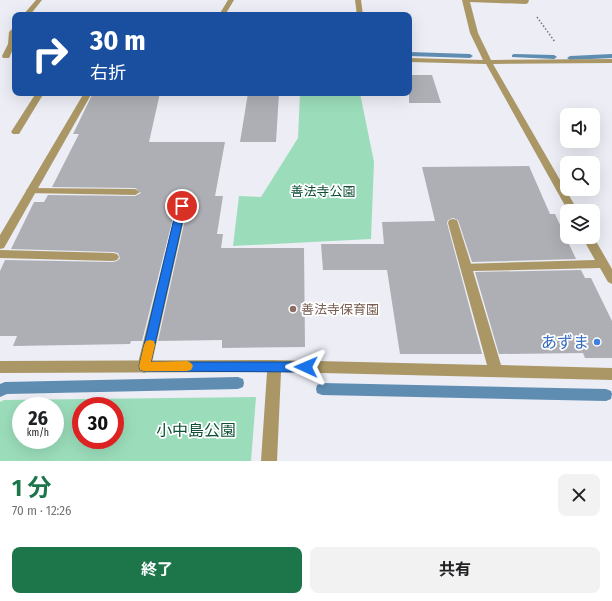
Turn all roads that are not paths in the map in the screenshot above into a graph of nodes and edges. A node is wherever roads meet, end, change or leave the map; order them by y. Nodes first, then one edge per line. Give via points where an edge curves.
1 (39, 0) edge
2 (230, 0) edge
3 (358, 0) edge
4 (466, 0) edge
5 (526, 1) edge
6 (29, 12) edge
7 (224, 12) edge
8 (360, 12) edge
9 (12, 44) edge
10 (3, 56) edge
11 (412, 60) edge
12 (612, 61) edge
13 (487, 62) junction
14 (38, 96) edge
15 (86, 96) edge
16 (16, 132) dead end
17 (31, 191) junction
18 (135, 192) dead end
19 (569, 204) edge
20 (182, 206) dead end
21 (454, 223) dead end
22 (592, 244) edge
23 (0, 245) edge
24 (0, 254) edge
25 (113, 257) dead end
26 (603, 264) junction
27 (466, 267) junction
28 (612, 279) edge
29 (144, 366) junction
30 (274, 366) junction
31 (0, 367) edge
32 (496, 371) junction
33 (612, 374) edge
34 (269, 461) edge

1 - 6 street
2 - 7 street
3 - 8 street
4 - 5 street
4 - 13 street via 474,33
9 - 10 street
11 - 13 street
12 - 13 street
13 - 19 street
14 - 16 street
15 - 17 street
17 - 18 street
17 - 23 street
20 - 29 street
21 - 27 street
22 - 26 street
24 - 25 street
26 - 27 street
26 - 28 street
27 - 32 street
29 - 30 street
29 - 31 street
30 - 32 street
30 - 34 street
32 - 33 street

